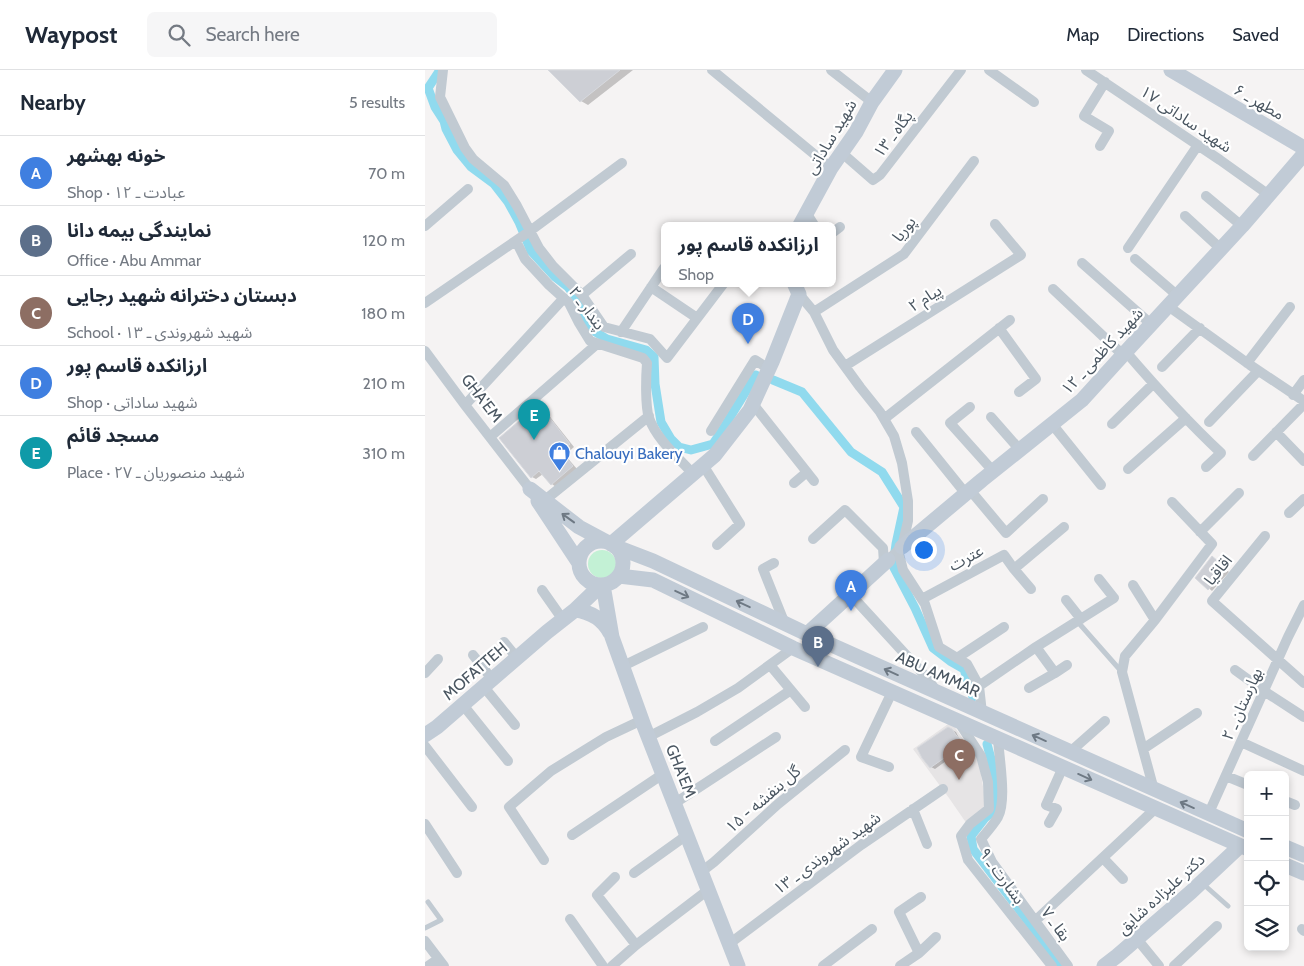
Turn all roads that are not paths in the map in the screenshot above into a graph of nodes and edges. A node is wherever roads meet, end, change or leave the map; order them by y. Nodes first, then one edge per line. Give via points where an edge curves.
1 (443, 70) edge
2 (712, 70) edge
3 (831, 70) edge
4 (895, 70) edge
5 (961, 70) edge
6 (989, 70) edge
7 (1086, 70) edge
8 (1171, 70) edge
9 (1105, 82) junction
10 (872, 102) junction
11 (1034, 102) dead end
12 (1198, 145) junction
13 (1100, 146) dead end
14 (1304, 148) edge
15 (841, 153) junction
16 (1304, 154) edge
17 (973, 161) dead end
18 (622, 163) dead end
19 (831, 168) junction
20 (468, 189) dead end
21 (1269, 195) junction
22 (1206, 196) dead end
23 (1185, 216) dead end
24 (807, 221) edge
25 (995, 224) dead end
26 (425, 226) edge
27 (1242, 226) junction
28 (530, 231) junction
29 (516, 241) junction
30 (1128, 248) dead end
31 (1221, 249) junction
32 (631, 254) dead end
33 (1135, 259) dead end
34 (1082, 263) dead end
35 (661, 272) edge
36 (651, 287) junction
37 (721, 287) edge
38 (796, 288) edge
39 (1053, 289) dead end
40 (582, 295) junction
41 (564, 298) junction
42 (1173, 301) junction
43 (425, 303) edge
44 (1290, 307) dead end
45 (813, 312) junction
46 (697, 318) junction
47 (1010, 320) dead end
48 (1151, 324) junction
49 (999, 328) junction
50 (1200, 328) junction
51 (621, 332) junction
52 (597, 344) junction
53 (425, 351) edge
54 (1124, 353) junction
55 (1247, 363) junction
56 (845, 366) junction
57 (1162, 367) dead end
58 (769, 369) junction
59 (1258, 371) junction
60 (1304, 380) edge
61 (1153, 384) junction
62 (1019, 392) dead end
63 (1293, 394) junction
64 (1304, 402) edge
65 (753, 404) junction
66 (465, 405) junction
67 (969, 407) dead end
68 (649, 416) junction
69 (991, 417) dead end
70 (884, 418) junction
71 (1187, 418) junction
72 (1209, 422) dead end
73 (1052, 424) junction
74 (1112, 424) dead end
75 (711, 431) dead end
76 (916, 432) dead end
77 (1276, 432) junction
78 (490, 437) junction
79 (1020, 450) junction
80 (1253, 456) dead end
81 (1304, 461) edge
82 (1206, 467) dead end
83 (698, 469) junction
84 (1128, 469) dead end
85 (993, 471) junction
86 (807, 472) junction
87 (814, 481) dead end
88 (794, 483) dead end
89 (1101, 485) dead end
90 (531, 489) junction
91 (968, 492) junction
92 (1239, 493) dead end
93 (1043, 499) dead end
94 (1304, 499) edge
95 (545, 500) junction
96 (1172, 502) dead end
97 (1289, 513) dead end
98 (1064, 527) dead end
99 (1200, 532) junction
100 (1265, 536) dead end
101 (813, 539) dead end
102 (611, 544) junction
103 (717, 545) dead end
104 (893, 555) junction
105 (653, 561) junction
106 (773, 563) dead end
107 (580, 566) junction
108 (1014, 569) junction
109 (619, 576) junction
110 (650, 579) junction
111 (1099, 579) dead end
112 (602, 585) junction
113 (1133, 586) dead end
114 (542, 590) dead end
115 (1031, 590) dead end
116 (851, 595) junction
117 (922, 600) junction
118 (1066, 600) dead end
119 (1304, 606) edge
120 (575, 610) junction
121 (561, 617) junction
122 (1079, 620) junction
123 (1155, 620) junction
124 (785, 624) junction
125 (703, 627) dead end
126 (1004, 627) dead end
127 (547, 632) junction
128 (807, 634) junction
129 (612, 637) junction
130 (503, 642) dead end
131 (1036, 647) junction
132 (793, 648) junction
133 (473, 655) dead end
134 (517, 658) junction
135 (957, 658) junction
136 (438, 659) dead end
137 (1278, 660) junction
138 (770, 665) junction
139 (623, 666) junction
140 (1067, 666) dead end
141 (1235, 670) dead end
142 (425, 672) edge
143 (1122, 672) junction
144 (1055, 673) junction
145 (488, 683) junction
146 (1304, 683) edge
147 (979, 686) junction
148 (1029, 688) dead end
149 (791, 690) junction
150 (1264, 691) junction
151 (892, 692) junction
152 (937, 693) junction
153 (463, 705) junction
154 (805, 707) dead end
155 (982, 713) junction
156 (1197, 713) dead end
157 (1304, 716) edge
158 (642, 720) junction
159 (958, 721) junction
160 (1105, 721) dead end
161 (515, 725) dead end
162 (425, 735) edge
163 (648, 737) junction
164 (775, 737) dead end
165 (998, 738) junction
166 (715, 740) dead end
167 (1241, 742) junction
168 (425, 746) edge
169 (1143, 749) junction
170 (845, 750) dead end
171 (1070, 752) junction
172 (508, 761) dead end
173 (889, 767) dead end
174 (1063, 767) junction
175 (1304, 771) edge
176 (663, 774) junction
177 (1226, 776) junction
178 (1244, 783) edge
179 (943, 788) dead end
180 (1154, 790) junction
181 (675, 803) junction
182 (472, 807) dead end
183 (1156, 808) junction
184 (913, 810) junction
185 (1208, 814) junction
186 (1049, 823) dead end
187 (425, 824) edge
188 (1244, 829) edge
189 (572, 835) dead end
190 (687, 835) junction
191 (927, 844) dead end
192 (1244, 847) edge
193 (1289, 849) edge
194 (1304, 855) edge
195 (1103, 858) junction
196 (545, 860) dead end
197 (1289, 867) edge
198 (701, 872) junction
199 (457, 873) dead end
200 (634, 873) dead end
201 (1304, 873) edge
202 (615, 877) dead end
203 (1123, 878) dead end
204 (1201, 883) junction
205 (708, 890) junction
206 (921, 897) dead end
207 (428, 902) dead end
208 (1227, 906) dead end
209 (570, 919) dead end
210 (1035, 921) junction
211 (1217, 926) dead end
212 (425, 928) edge
213 (872, 928) dead end
214 (936, 938) dead end
215 (1137, 939) junction
216 (425, 940) edge
217 (729, 944) junction
218 (636, 945) junction
219 (919, 953) junction
220 (441, 962) edge
221 (428, 966) edge
222 (603, 966) edge
223 (612, 966) edge
224 (738, 966) edge
225 (823, 966) edge
226 (900, 966) edge
227 (1052, 966) edge
228 (1068, 966) edge
229 (1104, 966) edge
230 (1159, 966) edge
231 (1173, 966) edge

1 - 28 street via 440,97 465,148 504,185
2 - 19 street
3 - 10 street
4 - 10 street, شهید ساداتی
5 - 15 street, پگاه ـ ۱۳ via 873,180
6 - 11 street
7 - 9 street, شهید ساداتی ۱۷
8 - 14 street, مطهر ـ ۶
9 - 12 street, شهید ساداتی ۱۷
9 - 13 street via 1084,116 1109,131
10 - 15 street, شهید ساداتی
12 - 21 street, شهید ساداتی ۱۷
12 - 30 street
15 - 19 street, شهید ساداتی
16 - 21 street, شهید کاظمی ـ ۱۲
17 - 45 street, پوریا via 904,254
18 - 28 street
19 - 24 street, شهید ساداتی
20 - 26 street
21 - 27 street, شهید کاظمی ـ ۱۲
22 - 27 street
23 - 31 street
25 - 56 street, پیام ۲ via 1021,255
27 - 31 street, شهید کاظمی ـ ۱۲
28 - 29 street
28 - 40 street via 553,266
29 - 41 street, پندار ـ ۲ via 525,259
29 - 43 street
31 - 42 street, شهید کاظمی ـ ۱۲
32 - 40 street
33 - 42 street
34 - 48 street
35 - 36 street
36 - 46 street
36 - 51 street
37 - 46 street
38 - 45 street
38 - 58 street
39 - 54 street
40 - 51 street via 604,327
41 - 52 street, پندار ـ ۲ via 590,341
41 - 66 street
42 - 48 street, شهید کاظمی ـ ۱۲
42 - 50 street
44 - 55 street
45 - 56 street
46 - 51 street via 667,358 650,340
47 - 49 street
48 - 54 street, شهید کاظمی ـ ۱۲
49 - 62 street via 1035,379
49 - 70 street
50 - 55 street
50 - 57 street
52 - 68 street, پندار ـ ۲ via 643,358 647,363
52 - 78 street
53 - 66 street, GHA'EM
54 - 61 street
54 - 73 street, شهید کاظمی ـ ۱۲ via 1082,400
55 - 59 street
56 - 70 street
58 - 65 street
58 - 75 street via 755,360
59 - 63 street
59 - 72 street
60 - 63 street
61 - 71 street
61 - 74 street
63 - 64 street
64 - 77 street
65 - 83 street via 715,455
65 - 86 street
66 - 78 street, GHA'EM
67 - 85 street via 950,423
68 - 83 street, پندار ـ ۲ via 661,439
68 - 95 street
69 - 79 street
70 - 104 street via 894,436 909,501 908,521
71 - 82 street via 1221,453
71 - 84 street
73 - 79 street, شهید کاظمی ـ ۱۲
73 - 89 street
76 - 91 street
77 - 80 street
77 - 81 street
78 - 90 street, GHA'EM
79 - 85 street, شهید کاظمی ـ ۱۲
83 - 102 street
83 - 103 street, پندار ـ ۲ via 740,524
85 - 91 street, شهید کاظمی ـ ۱۲
86 - 87 street
86 - 88 street
90 - 95 street, ABU AMMAR
90 - 107 street
91 - 93 street via 1006,533
91 - 104 street, شهید کاظمی ـ ۱۲
92 - 99 street
94 - 97 street
102 -> 95 street, ABU AMMAR via 579,527
96 - 99 street
98 - 108 street
99 - 123 street via 1212,544
100 - 137 street, اقاقیا via 1212,601
101 - 104 street via 845,510
102 - 105 street, ABU AMMAR
102 - 107 street via 595,542 589,545 580,556
102 - 109 street via 622,557
104 - 116 street, شهید کاظمی ـ ۱۲
104 - 117 street
105 - 110 street via 646,569
124 -> 105 street, ABU AMMAR
106 - 124 street via 763,569
107 - 112 street via 588,581
107 - 121 street via 576,598
108 - 115 street
108 - 117 street, عترت via 1004,555
109 - 110 street
109 - 112 street
110 -> 132 street
111 - 122 street via 1114,598
112 - 120 street
112 - 129 street, GHA'EM
113 - 123 street
114 - 121 street
116 - 128 street, شهید کاظمی ـ ۱۲
116 - 152 street
117 - 135 street via 939,647
118 - 122 street
119 - 137 street, بهارستان ـ ۲
120 - 127 street
120 - 129 street via 598,618
121 - 127 street
122 - 131 street
122 - 143 lane
123 - 143 street via 1125,656
124 - 128 street, ABU AMMAR
125 - 139 street
126 - 135 street
127 - 134 street, MOFATTEH
152 -> 128 street, ABU AMMAR
129 - 139 street, GHA'EM
130 - 134 street
131 - 144 street
131 - 147 street
132 - 138 street
132 - 151 street
133 - 145 street
134 - 145 street, MOFATTEH
135 - 147 street via 967,664
136 - 142 street
137 - 146 street
137 - 150 street, بهارستان ـ ۲
138 - 149 street
138 - 163 street via 738,688
139 - 158 street, GHA'EM
140 - 144 street
141 - 150 street
143 - 169 street
144 - 148 street
145 - 153 street, MOFATTEH
145 - 161 street
147 - 155 street
149 - 154 street
149 - 166 street
150 - 157 street
150 - 167 street, بهارستان ـ ۲
151 - 159 street
151 - 173 street via 861,756
152 - 155 street, ABU AMMAR
153 - 162 street, MOFATTEH
153 - 172 street
171 -> 155 street, ABU AMMAR
156 - 169 street
158 - 163 street, GHA'EM
158 - 196 street via 606,737 551,771 509,807
159 - 165 street
159 - 227 street, بشارت ـ ۹ via 981,756 988,782 989,809 961,836 968,860
160 - 171 street
163 - 176 street, GHA'EM
164 - 181 street
165 - 174 street
165 - 210 street, بقا ـ ۷ via 1002,802 999,816 981,838 992,862
167 - 175 street
167 - 177 street, بهارستان ـ ۲
168 - 182 street
169 - 180 street
170 - 198 street, گل بنفشه - ۱۵
171 - 180 street, ABU AMMAR
174 -> 183 street
174 - 186 street via 1046,805 1057,809
176 - 181 street, GHA'EM
176 - 189 street
177 - 178 street
177 - 185 street, بهارستان ـ ۲
179 - 184 street, شهید شهروندی ـ ۱۳
185 -> 180 street, ABU AMMAR
181 - 190 street, GHA'EM
183 - 192 street
183 - 195 street
184 - 191 street
184 - 217 street, شهید شهروندی ـ ۱۳
185 - 188 street, ABU AMMAR
187 - 199 street
190 - 198 street, GHA'EM
190 - 200 street
192 - 204 street, دکتر علیزاده شایق
193 - 194 street
195 - 203 street
195 - 210 street
197 - 201 street
198 - 205 street, GHA'EM
202 - 218 street via 597,895
204 - 208 lane
204 - 215 street, دکتر علیزاده شایق
205 - 217 street, GHA'EM
205 - 218 street
206 - 219 street via 899,912
207 - 212 lane via 441,920
209 - 222 street
210 - 228 street, بقا ـ ۷
211 - 231 street
213 - 225 street
214 - 219 street
215 - 229 street, دکتر علیزاده شایق
215 - 230 street
216 - 220 street
217 - 224 street, GHA'EM
218 - 223 street
219 - 226 street
220 - 221 street

